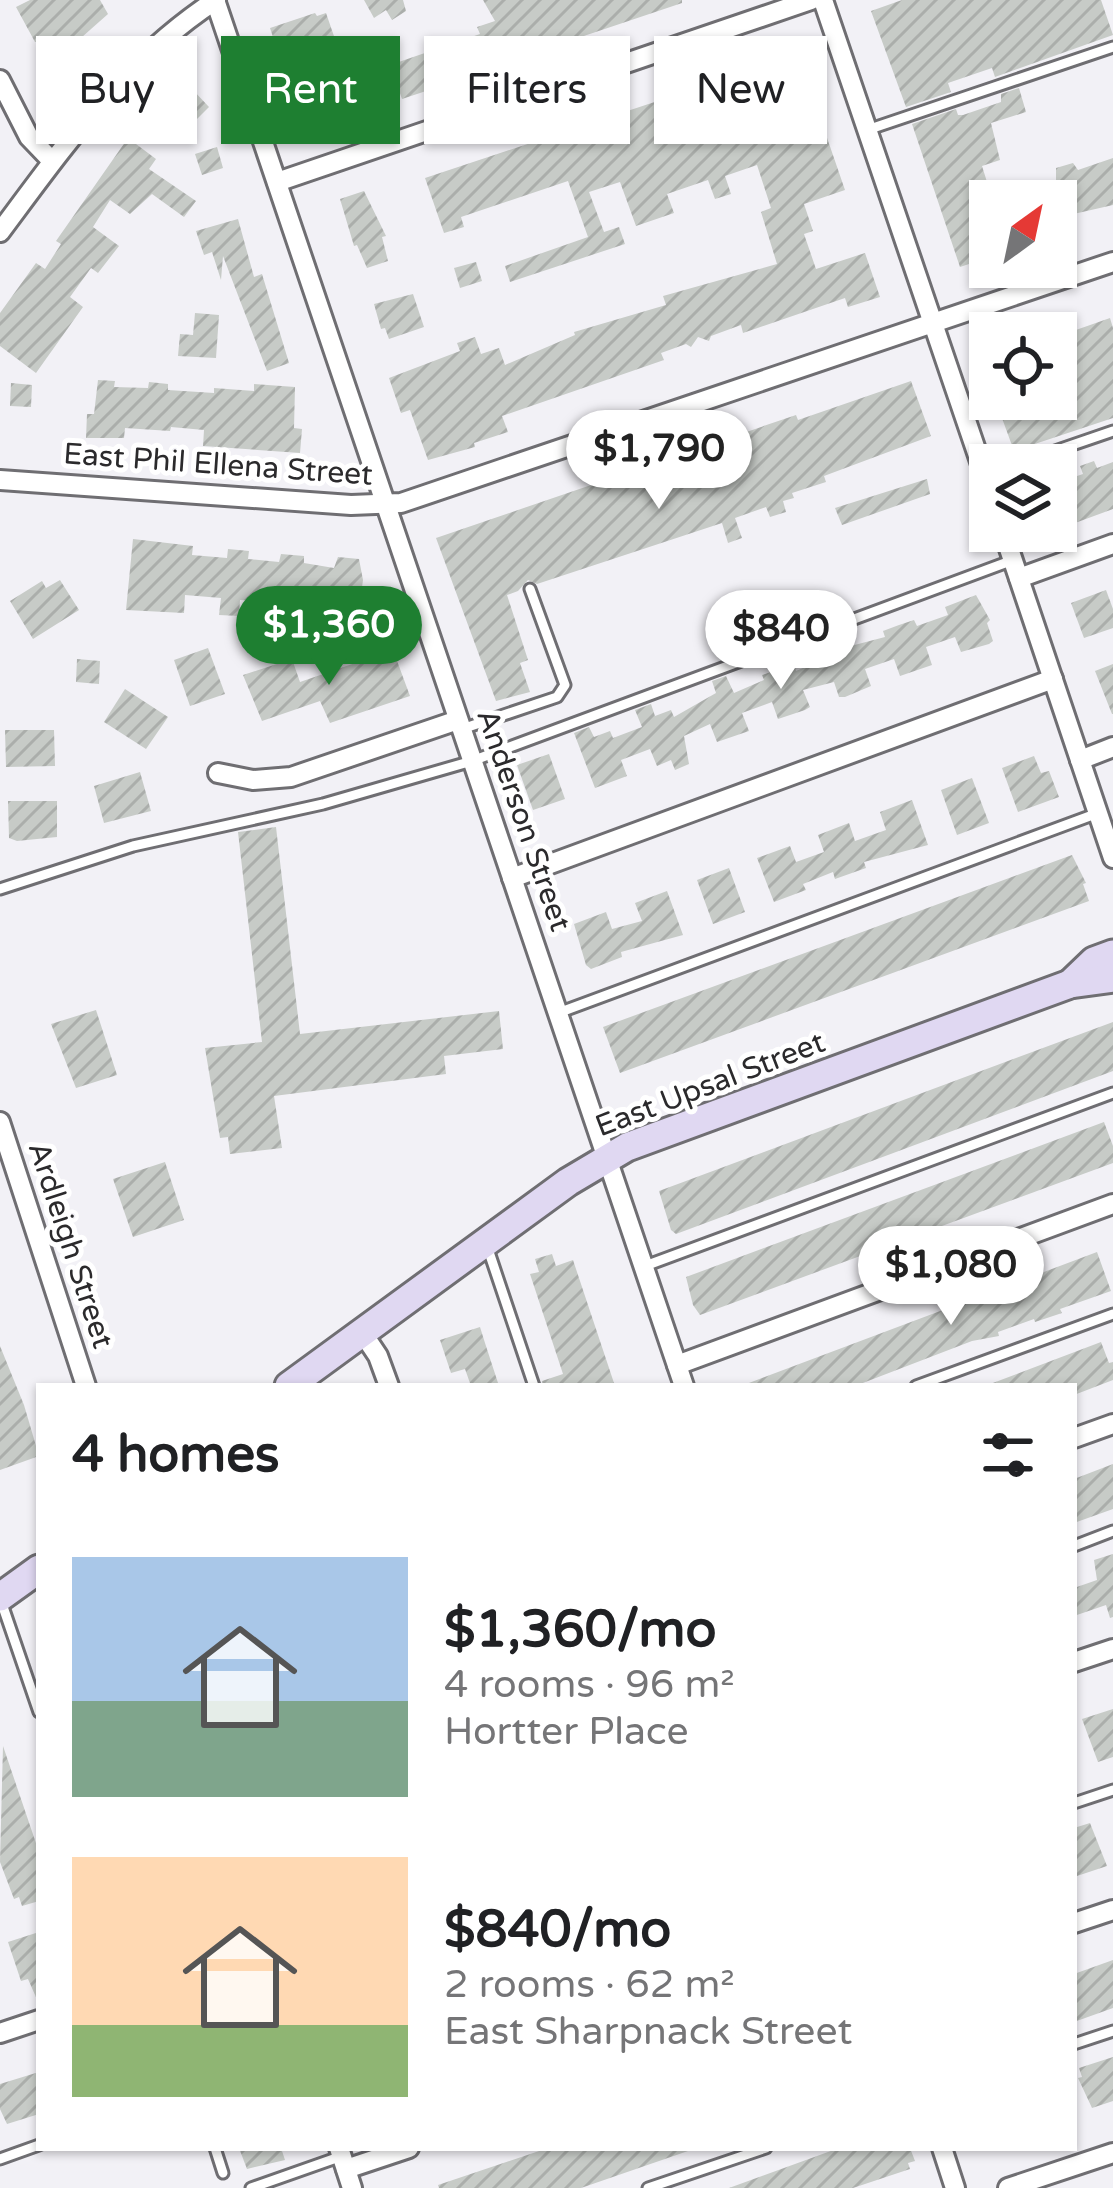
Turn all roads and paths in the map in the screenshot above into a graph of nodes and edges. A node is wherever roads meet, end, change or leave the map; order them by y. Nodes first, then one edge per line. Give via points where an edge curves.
1 (216, 0) edge
2 (811, 0) edge
3 (823, 0) edge
4 (1113, 47) edge
5 (0, 80) edge
6 (868, 130) junction
7 (52, 161) junction
8 (277, 182) junction
9 (0, 232) edge
10 (1113, 262) edge
11 (934, 323) junction
12 (1113, 431) edge
13 (976, 444) edge
14 (1075, 444) edge
15 (0, 480) edge
16 (385, 505) junction
17 (1113, 544) edge
18 (1011, 552) edge
19 (1016, 569) junction
20 (530, 589) dead end
21 (1053, 679) junction
22 (460, 725) junction
23 (1113, 747) edge
24 (1080, 760) junction
25 (472, 761) junction
26 (218, 773) dead end
27 (1098, 813) junction
28 (1113, 856) edge
29 (512, 878) junction
30 (0, 889) edge
31 (1113, 954) edge
32 (1113, 978) edge
33 (1070, 984) junction
34 (558, 1013) junction
35 (1113, 1093) edge
36 (0, 1122) edge
37 (607, 1157) junction
38 (1113, 1204) edge
39 (486, 1242) junction
40 (644, 1267) junction
41 (1113, 1314) edge
42 (362, 1332) junction
43 (677, 1365) junction
44 (85, 1383) edge
45 (293, 1383) edge
46 (388, 1383) edge
47 (533, 1383) edge
48 (683, 1383) edge
49 (924, 1383) edge
50 (1113, 1424) edge
51 (1077, 1437) edge
52 (1113, 1531) edge
53 (1077, 1545) edge
54 (36, 1571) edge
55 (0, 1597) edge
56 (1113, 1649) edge
57 (1077, 1661) edge
58 (36, 1703) edge
59 (1113, 1790) edge
60 (1077, 1802) edge
61 (1113, 1910) edge
62 (1077, 1922) edge
63 (36, 2021) edge
64 (1, 2031) edge
65 (1113, 2031) edge
66 (1077, 2043) edge
67 (36, 2147) edge
68 (216, 2151) edge
69 (398, 2151) edge
70 (757, 2151) edge
71 (942, 2151) edge
72 (1113, 2153) edge
73 (0, 2159) edge
74 (345, 2165) edge
75 (224, 2174) dead end
76 (251, 2188) edge
77 (648, 2188) edge
78 (955, 2188) edge
79 (1008, 2188) edge

1 - 7 street via 121,76
1 - 8 street, Anderson Street
2 - 8 street
3 - 6 street
4 - 6 lane
5 - 7 street via 22,126
6 - 11 street
7 - 9 street
8 - 16 street, Anderson Street
10 - 11 street, East Phil Ellena Street
11 - 13 street
11 - 16 street, East Phil Ellena Street
12 - 14 lane
15 - 16 street, East Phil Ellena Street
16 - 22 street, Anderson Street
17 - 19 street
18 - 19 street
19 - 21 street
19 - 25 lane
20 - 22 lane via 564,692
21 - 24 street
21 - 29 street
22 - 25 street, Anderson Street
22 - 26 street via 291,777
23 - 24 street
24 - 27 street
25 - 29 street, Anderson Street
25 - 30 lane via 134,846
27 - 28 street
27 - 34 lane
29 - 34 street, Anderson Street
31 - 33 street, East Upsal Street
32 - 33 street, East Upsal Street
33 - 37 street, East Upsal Street
34 - 37 street, Anderson Street
35 - 40 lane
36 - 44 street, Ardleigh Street
37 - 39 street, East Upsal Street
37 - 40 street, Anderson Street
38 - 43 street
39 - 42 street, East Upsal Street
39 - 47 lane
40 - 43 street, Anderson Street
41 - 49 lane
42 - 45 street, East Upsal Street
42 - 46 street
43 - 48 street, Anderson Street
50 - 51 street
52 - 53 lane
54 - 55 street
55 - 58 lane
56 - 57 street
59 - 60 lane
61 - 62 street
63 - 64 street
65 - 66 lane
67 - 73 lane
68 - 75 lane
69 - 74 street
70 - 77 lane
71 - 78 street
72 - 79 street
74 - 76 lane

